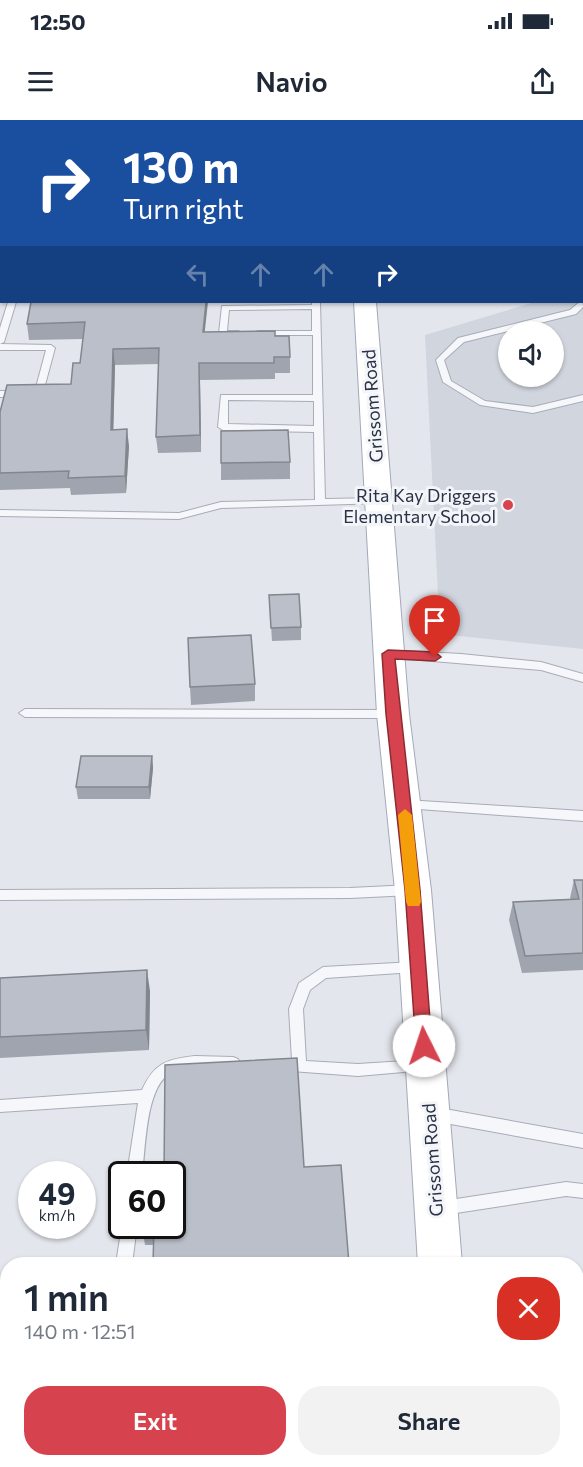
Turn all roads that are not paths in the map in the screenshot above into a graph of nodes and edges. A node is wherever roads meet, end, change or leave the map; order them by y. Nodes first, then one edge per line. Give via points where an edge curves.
1 (12, 303) edge
2 (365, 303) edge
3 (582, 303) edge
4 (316, 304) edge
5 (317, 333) junction
6 (0, 342) edge
7 (0, 347) edge
8 (0, 394) edge
9 (318, 398) junction
10 (583, 398) edge
11 (319, 429) junction
12 (379, 501) junction
13 (320, 503) junction
14 (0, 513) edge
15 (388, 654) junction
16 (583, 678) edge
17 (25, 713) dead end
18 (393, 714) junction
19 (404, 804) junction
20 (583, 816) edge
21 (412, 890) junction
22 (0, 895) edge
23 (418, 967) junction
24 (246, 1064) edge
25 (267, 1065) edge
26 (426, 1066) junction
27 (299, 1067) junction
28 (145, 1096) junction
29 (0, 1106) edge
30 (429, 1113) junction
31 (583, 1141) edge
32 (137, 1161) edge
33 (583, 1191) edge
34 (436, 1209) junction
35 (127, 1239) edge
36 (125, 1257) edge
37 (439, 1257) edge

1 - 6 lane
2 - 12 main road, Grissom Road
3 - 10 lane via 573,312 461,340 440,360 447,382 483,402 532,410
4 - 5 lane
4 - 5 lane via 225,308 223,333
5 - 9 lane
7 - 8 lane via 51,348 39,394
9 - 11 lane
9 - 11 lane via 224,397 223,427
11 - 13 lane
12 - 13 lane
12 - 15 main road, Grissom Road
13 - 14 lane via 221,505 179,516
15 - 16 lane via 541,666
15 - 18 main road, Grissom Road
17 - 18 lane
18 - 19 main road, Grissom Road
19 - 20 lane
19 - 21 main road, Grissom Road
21 - 22 lane
21 - 23 main road, Grissom Road
23 - 26 main road, Grissom Road
23 - 27 lane via 323,973 304,987 296,1009
24 - 28 lane via 183,1064 160,1072
25 - 27 lane
26 - 27 lane via 358,1070
26 - 30 main road, Grissom Road
28 - 29 lane
28 - 32 lane
30 - 31 lane
30 - 34 main road, Grissom Road
33 - 34 lane via 566,1189
34 - 37 main road, Grissom Road
35 - 36 lane

